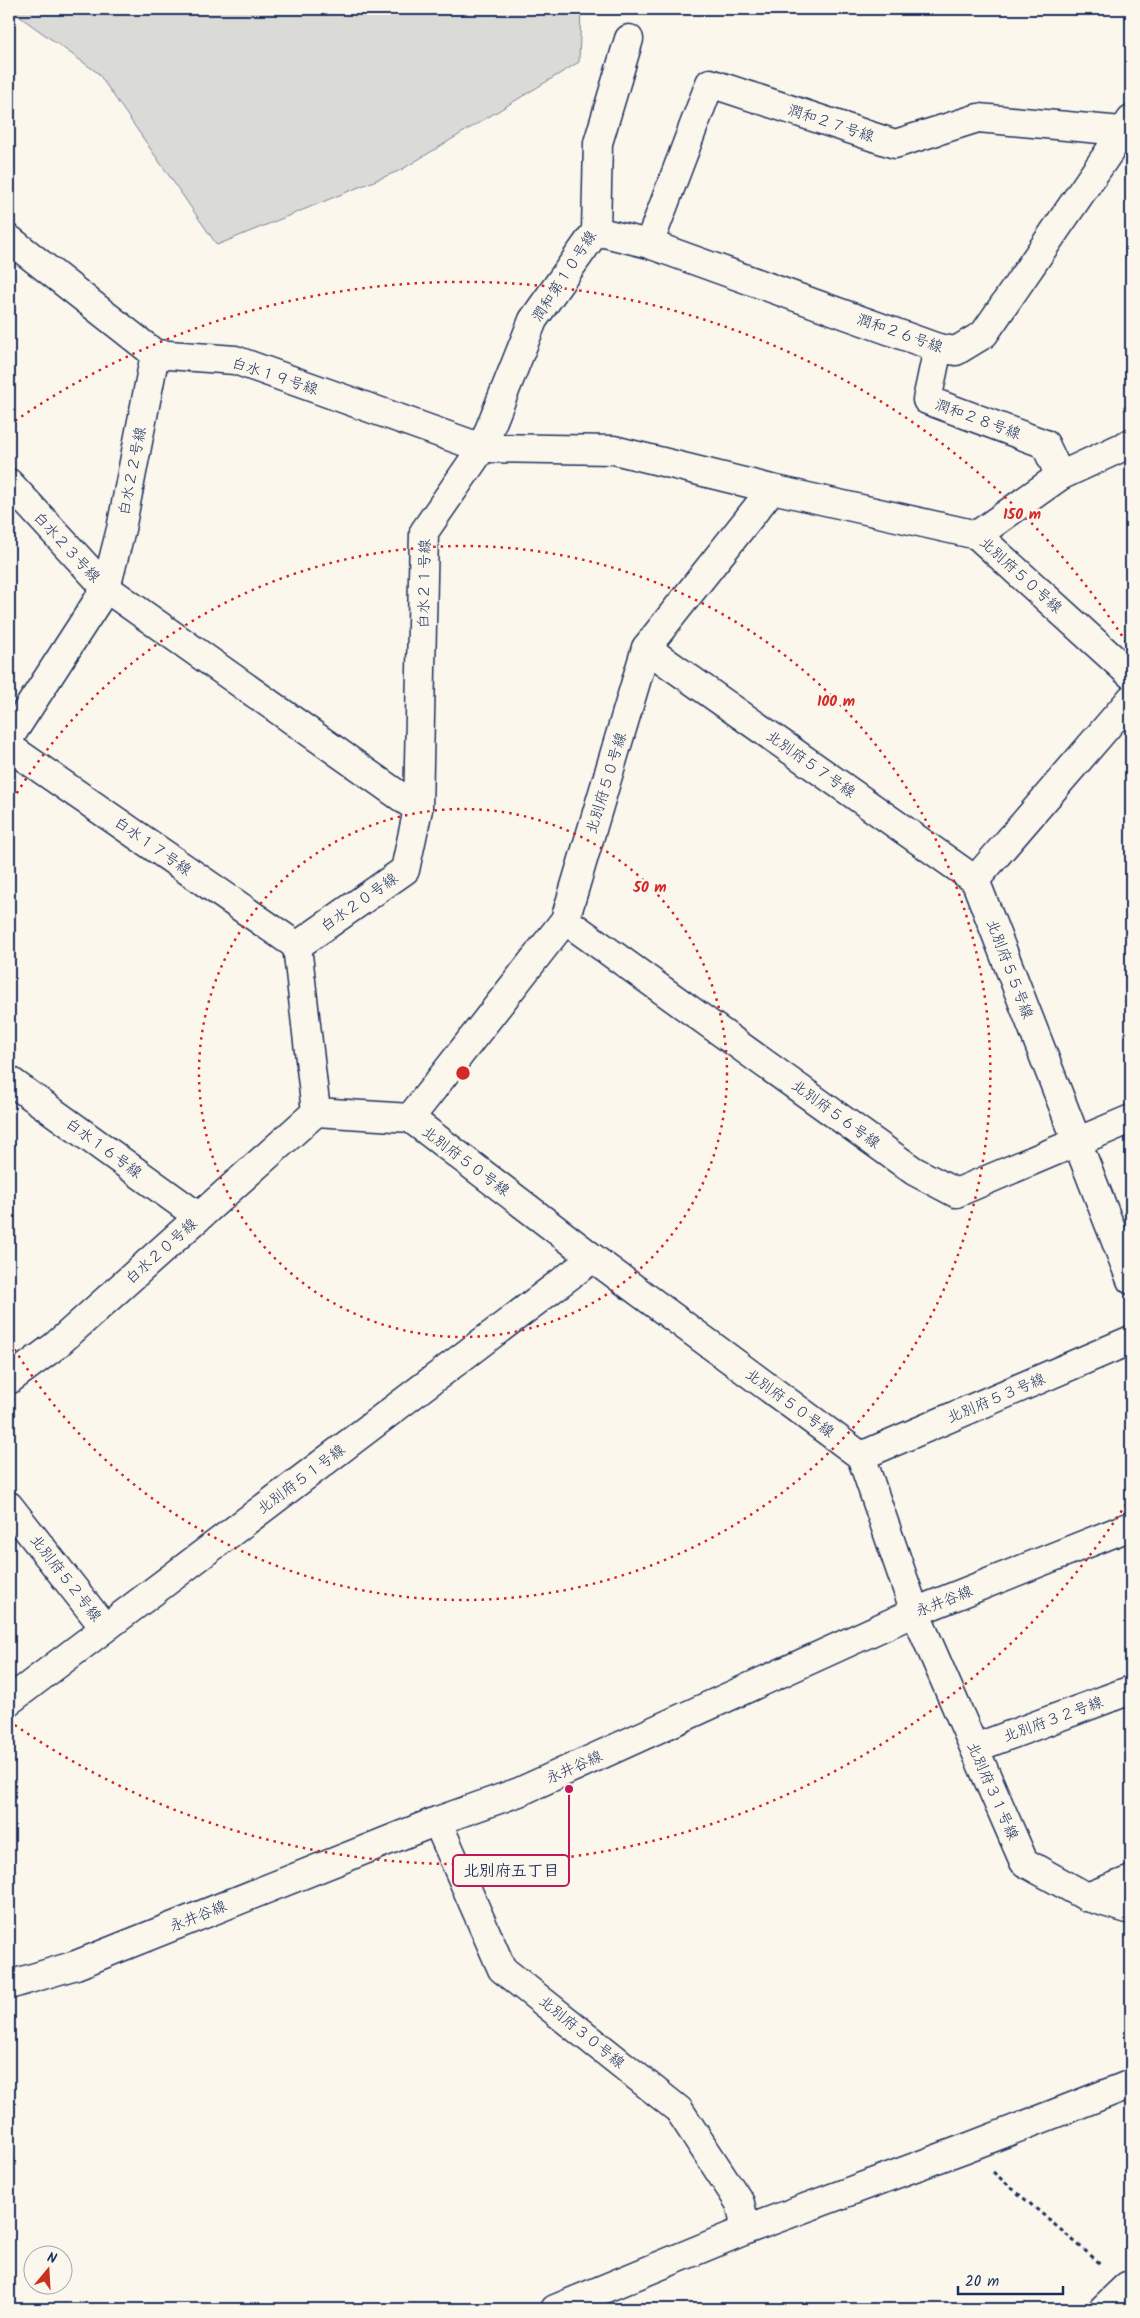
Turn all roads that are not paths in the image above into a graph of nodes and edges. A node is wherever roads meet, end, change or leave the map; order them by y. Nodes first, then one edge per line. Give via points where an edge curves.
1 (629, 39) dead end
2 (1127, 125) edge
3 (596, 231) junction
4 (9, 239) edge
5 (649, 244) junction
6 (938, 348) junction
7 (156, 354) junction
8 (1131, 443) edge
9 (482, 448) junction
10 (1060, 476) junction
11 (9, 483) edge
12 (772, 489) junction
13 (977, 535) junction
14 (106, 588) junction
15 (646, 648) junction
16 (1131, 675) edge
17 (1131, 699) edge
18 (9, 738) edge
19 (9, 746) edge
20 (418, 809) junction
21 (975, 880) junction
22 (565, 920) junction
23 (297, 946) junction
24 (9, 1080) edge
25 (316, 1112) junction
26 (410, 1118) junction
27 (1131, 1119) edge
28 (1076, 1141) junction
29 (199, 1217) junction
30 (593, 1258) junction
31 (1131, 1280) edge
32 (1131, 1340) edge
33 (9, 1380) edge
34 (861, 1456) junction
35 (9, 1506) edge
36 (1131, 1526) edge
37 (915, 1612) junction
38 (104, 1627) junction
39 (1131, 1690) edge
40 (9, 1701) edge
41 (975, 1748) junction
42 (437, 1821) junction
43 (1131, 1880) edge
44 (1087, 1897) junction
45 (1131, 1910) edge
46 (9, 1985) edge
47 (1131, 2084) edge
48 (746, 2230) junction
49 (1129, 2288) edge
50 (555, 2309) edge
51 (1103, 2309) edge

1 - 3 street, 潤和第１０号線 via 598,143
2 - 5 street, 潤和２７号線 via 978,118 895,144 710,83
2 - 6 street, 潤和２６号線 via 984,334 956,351
3 - 5 street, 潤和２６号線
3 - 9 street, 潤和第１０号線 via 533,320
4 - 7 street
5 - 6 street, 潤和２６号線
6 - 10 street, 潤和２８号線 via 927,400 1046,444
7 - 9 street, 白水１９号線 via 235,360
7 - 14 street, 白水２２号線
8 - 10 street
9 - 12 street, 北別府５０号線 via 614,450
9 - 20 street, 白水２１号線 via 424,532
10 - 13 street
11 - 14 street, 白水２３号線
12 - 13 street, 北別府５０号線
12 - 15 street, 北別府５０号線
13 - 16 street, 北別府５０号線
14 - 18 street
14 - 20 street
15 - 21 street, 北別府５７号線
15 - 22 street, 北別府５０号線
17 - 21 street
19 - 23 street, 白水１７号線
20 - 23 street, 白水２０号線 via 405,870
21 - 28 street, 北別府５５号線
22 - 26 street, 北別府５０号線
22 - 28 street, 北別府５６号線 via 914,1171 956,1192
23 - 25 street
24 - 29 street, 白水１６号線
25 - 26 street
25 - 29 street, 白水２０号線
26 - 30 street, 北別府５０号線
27 - 28 street, 北別府５６号線
28 - 31 street, 北別府５５号線
29 - 33 street, 白水２０号線 via 55,1346
30 - 34 street, 北別府５０号線
30 - 38 street, 北別府５１号線
32 - 34 street, 北別府５３号線
34 - 37 street
35 - 38 street, 北別府５２号線
36 - 37 street, 永井谷線
37 - 41 street, 北別府３１号線
37 - 42 street, 永井谷線 via 519,1792
38 - 40 street, 北別府５１号線
39 - 41 street, 北別府３２号線
41 - 44 street, 北別府３１号線 via 1024,1862
42 - 46 street, 永井谷線 via 76,1965
42 - 48 street, 北別府３０号線 via 502,1968 679,2110 740,2204
43 - 44 street
44 - 45 street, 北別府３１号線
47 - 48 street
48 - 50 street
49 - 51 street

